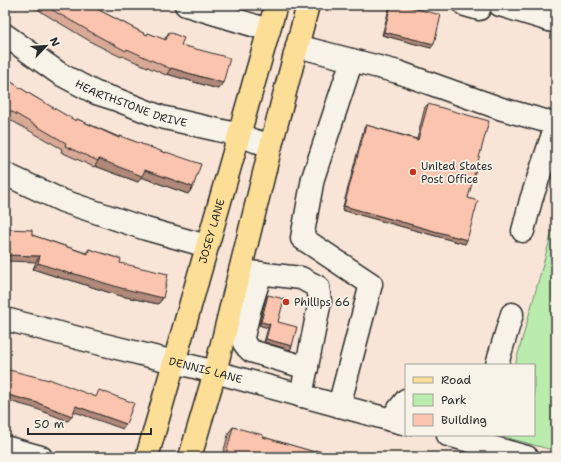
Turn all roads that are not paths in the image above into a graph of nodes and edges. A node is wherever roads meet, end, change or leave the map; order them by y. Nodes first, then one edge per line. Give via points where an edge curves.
1 (186, 5) edge
2 (276, 5) edge
3 (308, 5) edge
4 (465, 5) edge
5 (480, 5) edge
6 (500, 5) edge
7 (556, 22) edge
8 (269, 30) junction
9 (5, 35) edge
10 (297, 46) junction
11 (352, 60) junction
12 (556, 124) edge
13 (240, 135) junction
14 (271, 145) junction
15 (5, 174) edge
16 (523, 231) dead end
17 (207, 246) junction
18 (250, 272) junction
19 (512, 314) dead end
20 (5, 319) edge
21 (239, 340) junction
22 (174, 362) junction
23 (497, 364) edge
24 (307, 368) junction
25 (215, 372) junction
26 (241, 379) junction
27 (301, 396) junction
28 (405, 403) edge
29 (339, 406) junction
30 (398, 422) edge
31 (452, 436) edge
32 (484, 440) edge
33 (5, 447) edge
34 (41, 457) edge
35 (147, 457) edge
36 (190, 457) edge
37 (527, 457) edge

1 - 8 street
2 - 8 main road, JOSEY LANE
3 - 10 main road
4 - 5 street via 479,9
6 - 7 street
8 - 13 main road, JOSEY LANE
9 - 13 street, HEARTHSTONE DRIVE via 60,74 96,94 161,117
10 - 11 street
10 - 14 main road
11 - 12 street via 398,72 502,109
11 - 29 street via 312,178 302,238 372,284
12 - 16 street
13 - 14 street, HEARTHSTONE DRIVE
13 - 17 main road, JOSEY LANE
14 - 18 main road
15 - 17 street via 63,201
17 - 22 main road, JOSEY LANE
18 - 21 main road
18 - 24 street via 301,278 318,287 320,301
19 - 23 street
20 - 22 street, DENNIS LANE
21 - 24 street
21 - 25 main road
21 - 26 street
22 - 25 street, DENNIS LANE
22 - 35 main road, JOSEY LANE
24 - 27 street
25 - 26 street, DENNIS LANE
25 - 36 main road
26 - 27 street, DENNIS LANE
27 - 29 street, DENNIS LANE
28 - 30 street
29 - 30 street, DENNIS LANE
31 - 32 street
32 - 37 street
33 - 34 street

